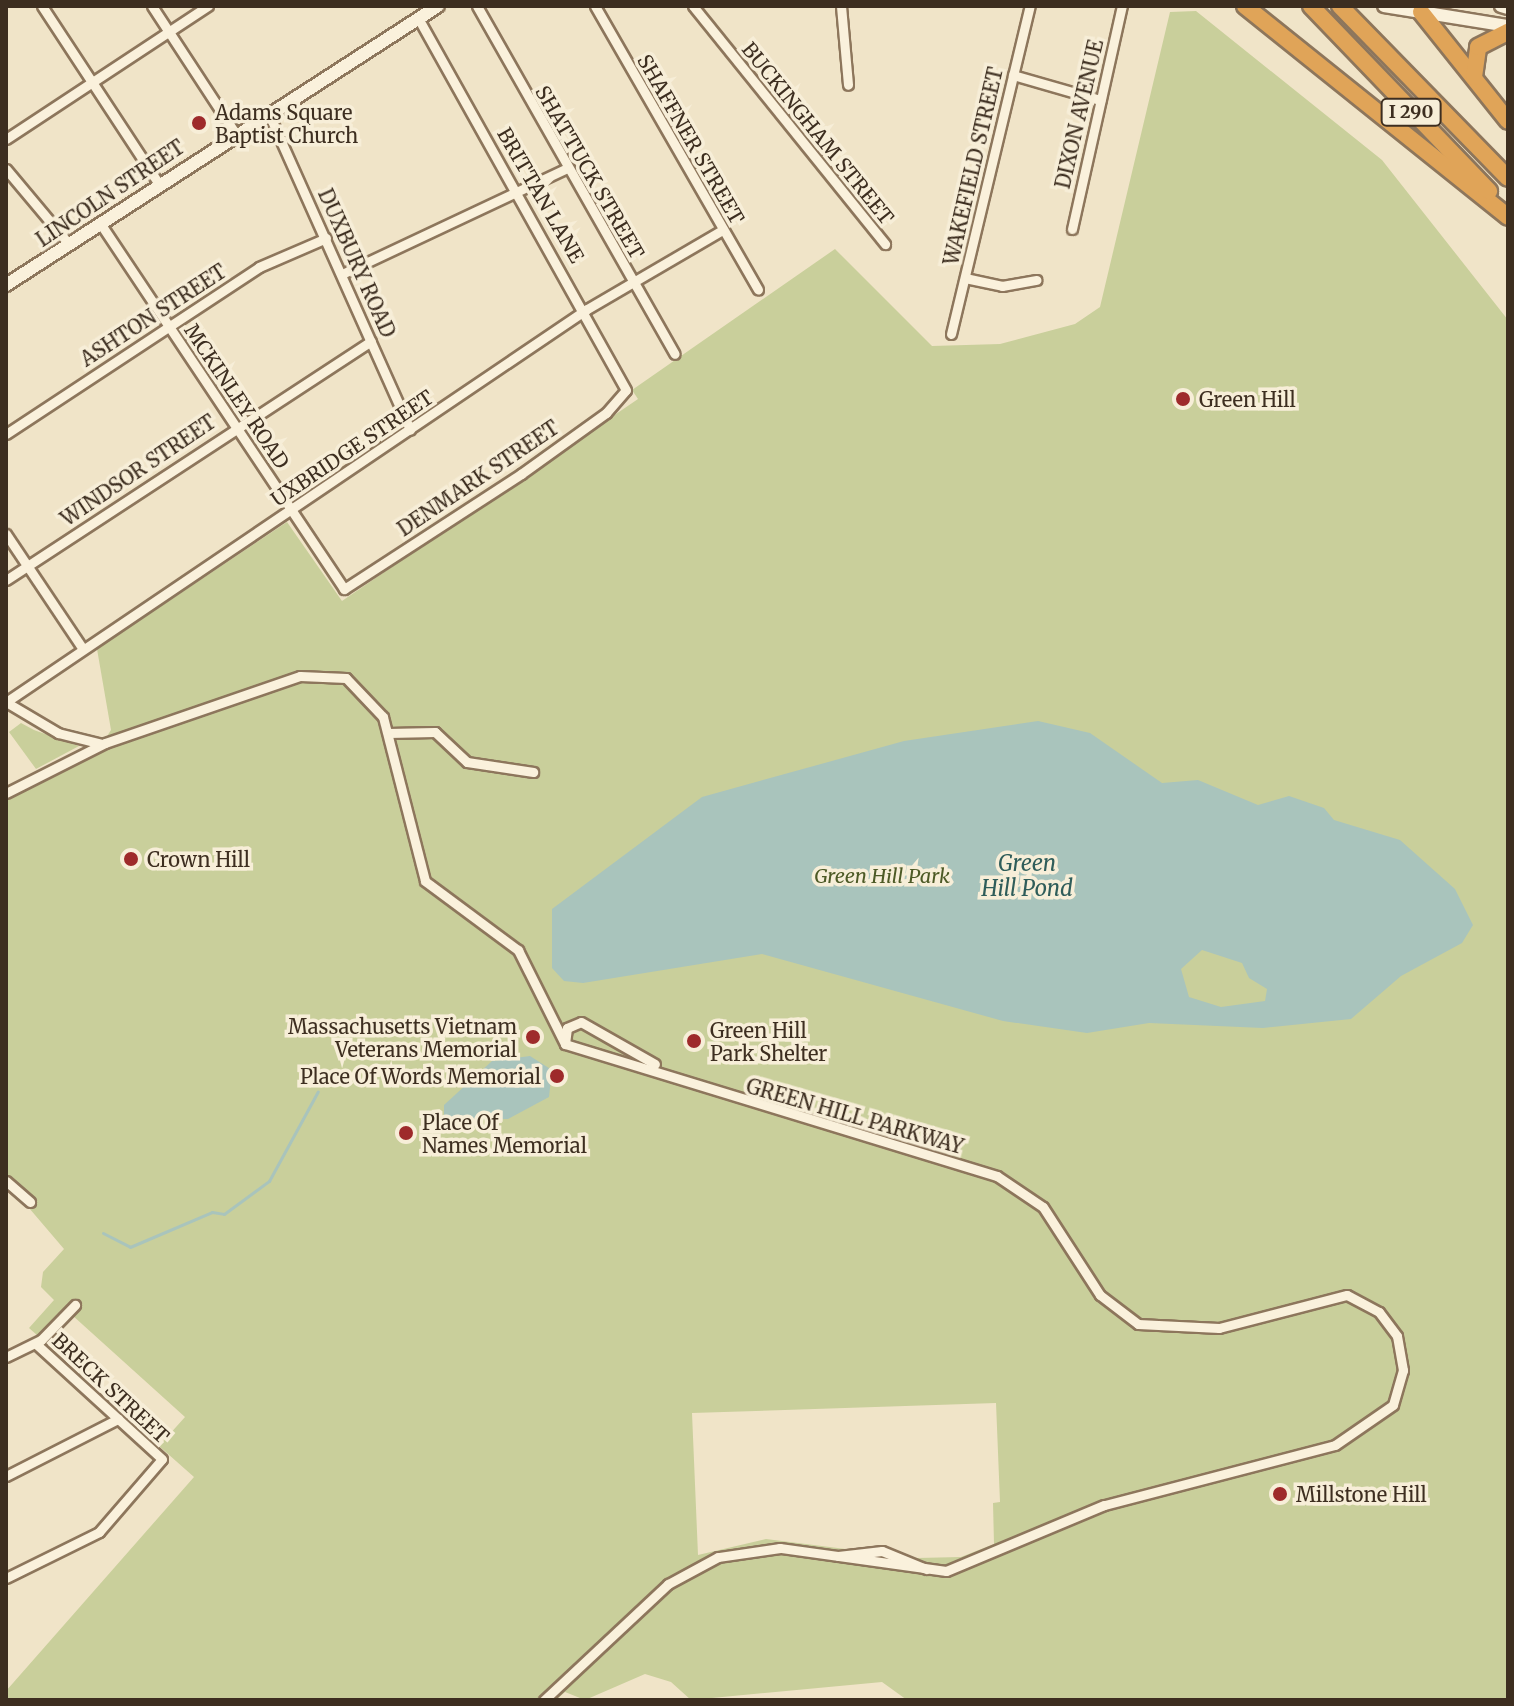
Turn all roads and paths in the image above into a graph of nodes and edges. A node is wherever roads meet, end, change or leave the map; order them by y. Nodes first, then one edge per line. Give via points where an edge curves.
1 (42, 6) edge
2 (152, 6) edge
3 (208, 6) edge
4 (438, 6) edge
5 (477, 6) edge
6 (595, 6) edge
7 (693, 6) edge
8 (841, 6) edge
9 (1030, 6) edge
10 (1122, 6) edge
11 (1245, 6) edge
12 (1387, 6) edge
13 (1501, 6) edge
14 (1508, 8) edge
15 (1314, 9) edge
16 (1345, 12) edge
17 (1421, 12) junction
18 (419, 20) junction
19 (1508, 26) edge
20 (169, 32) junction
21 (1508, 32) edge
22 (1013, 75) junction
23 (1474, 77) junction
24 (93, 83) junction
25 (848, 85) dead end
26 (1100, 100) junction
27 (268, 112) junction
28 (1508, 121) edge
29 (235, 133) junction
30 (6, 139) edge
31 (567, 168) junction
32 (6, 169) edge
33 (1508, 178) edge
34 (159, 184) junction
35 (520, 193) junction
36 (1508, 209) edge
37 (1508, 217) edge
38 (100, 223) junction
39 (1072, 229) dead end
40 (722, 230) junction
41 (326, 238) junction
42 (69, 244) junction
43 (885, 244) dead end
44 (342, 274) junction
45 (965, 278) junction
46 (1036, 280) dead end
47 (633, 283) junction
48 (6, 285) edge
49 (758, 290) dead end
50 (587, 309) junction
51 (169, 328) junction
52 (951, 334) dead end
53 (371, 341) junction
54 (675, 354) dead end
55 (626, 390) joint
56 (235, 426) junction
57 (410, 430) junction
58 (6, 434) edge
59 (292, 511) junction
60 (6, 534) edge
61 (27, 566) junction
62 (6, 580) edge
63 (344, 589) joint
64 (83, 649) junction
65 (6, 702) edge
66 (388, 733) junction
67 (102, 744) junction
68 (533, 772) dead end
69 (6, 793) edge
70 (565, 1044) junction
71 (671, 1075) junction
72 (6, 1181) edge
73 (30, 1202) dead end
74 (75, 1305) dead end
75 (36, 1344) junction
76 (6, 1357) edge
77 (118, 1419) junction
78 (6, 1476) edge
79 (822, 1555) junction
80 (937, 1572) junction
81 (6, 1578) edge
82 (544, 1700) edge

1 - 24 street
2 - 20 street
3 - 20 street
4 - 18 main road, LINCOLN STREET
5 - 31 street, SHATTUCK STREET
6 - 40 street, SHAFFNER STREET
7 - 43 street, BUCKINGHAM STREET
8 - 25 street
9 - 22 street, WAKEFIELD STREET
10 - 26 street, DIXON AVENUE
11 - 37 highway
12 - 17 main road
13 - 14 main road
15 - 36 highway, I 290
16 - 33 highway, I 290
17 - 19 main road
17 - 23 highway
18 - 27 main road, LINCOLN STREET
18 - 35 street, BRITTAN LANE
20 - 24 street
20 - 29 street
21 - 23 highway via 1478,47
22 - 26 street
22 - 45 street, WAKEFIELD STREET
23 - 28 highway
24 - 30 street
24 - 34 street
26 - 39 street, DIXON AVENUE
27 - 29 main road, LINCOLN STREET
27 - 41 street, DUXBURY ROAD
29 - 34 main road, LINCOLN STREET
31 - 35 street
31 - 47 street, SHATTUCK STREET
32 - 42 street
34 - 38 main road, LINCOLN STREET
35 - 44 street
35 - 50 street, BRITTAN LANE
38 - 42 main road, LINCOLN STREET
38 - 51 street, MCKINLEY ROAD
40 - 47 street, UXBRIDGE STREET
40 - 49 street, SHAFFNER STREET
41 - 44 street, DUXBURY ROAD
41 - 51 street, ASHTON STREET via 274,258
42 - 48 main road, LINCOLN STREET
44 - 53 street, DUXBURY ROAD
45 - 46 street via 1002,286
45 - 52 street, WAKEFIELD STREET
47 - 50 street, UXBRIDGE STREET
47 - 54 street, SHATTUCK STREET
50 - 55 street, BRITTAN LANE
50 - 57 street, UXBRIDGE STREET
51 - 56 street, MCKINLEY ROAD
51 - 58 street, ASHTON STREET
53 - 56 street, WINDSOR STREET
53 - 57 street, DUXBURY ROAD
55 - 63 street, DENMARK STREET via 606,413 521,474
56 - 59 street, MCKINLEY ROAD
56 - 61 street, WINDSOR STREET
57 - 59 street, UXBRIDGE STREET
59 - 63 street, MCKINLEY ROAD
59 - 64 street, UXBRIDGE STREET
60 - 61 street
61 - 62 street, WINDSOR STREET
61 - 64 street
64 - 65 street, UXBRIDGE STREET
65 - 67 street via 37,724
66 - 67 street via 364,690 319,672
66 - 68 street via 435,732 467,762
66 - 70 street via 425,881 518,950
67 - 69 street
70 - 71 street, GREEN HILL PARKWAY
70 - 71 street via 567,1028 581,1022
71 - 80 street, GREEN HILL PARKWAY via 708,1093 997,1176 1043,1207 1100,1295 1138,1324 1219,1328 1341,1295 1373,1306 1391,1325 1403,1351 1400,1389 1383,1417 1355,1436 1104,1505 988,1558
72 - 73 street
74 - 75 street
75 - 76 street
75 - 77 street, BRECK STREET
77 - 78 street
77 - 81 street, BRECK STREET via 162,1459 99,1532
79 - 80 street
79 - 80 street via 882,1551
79 - 82 street via 760,1548 693,1568

